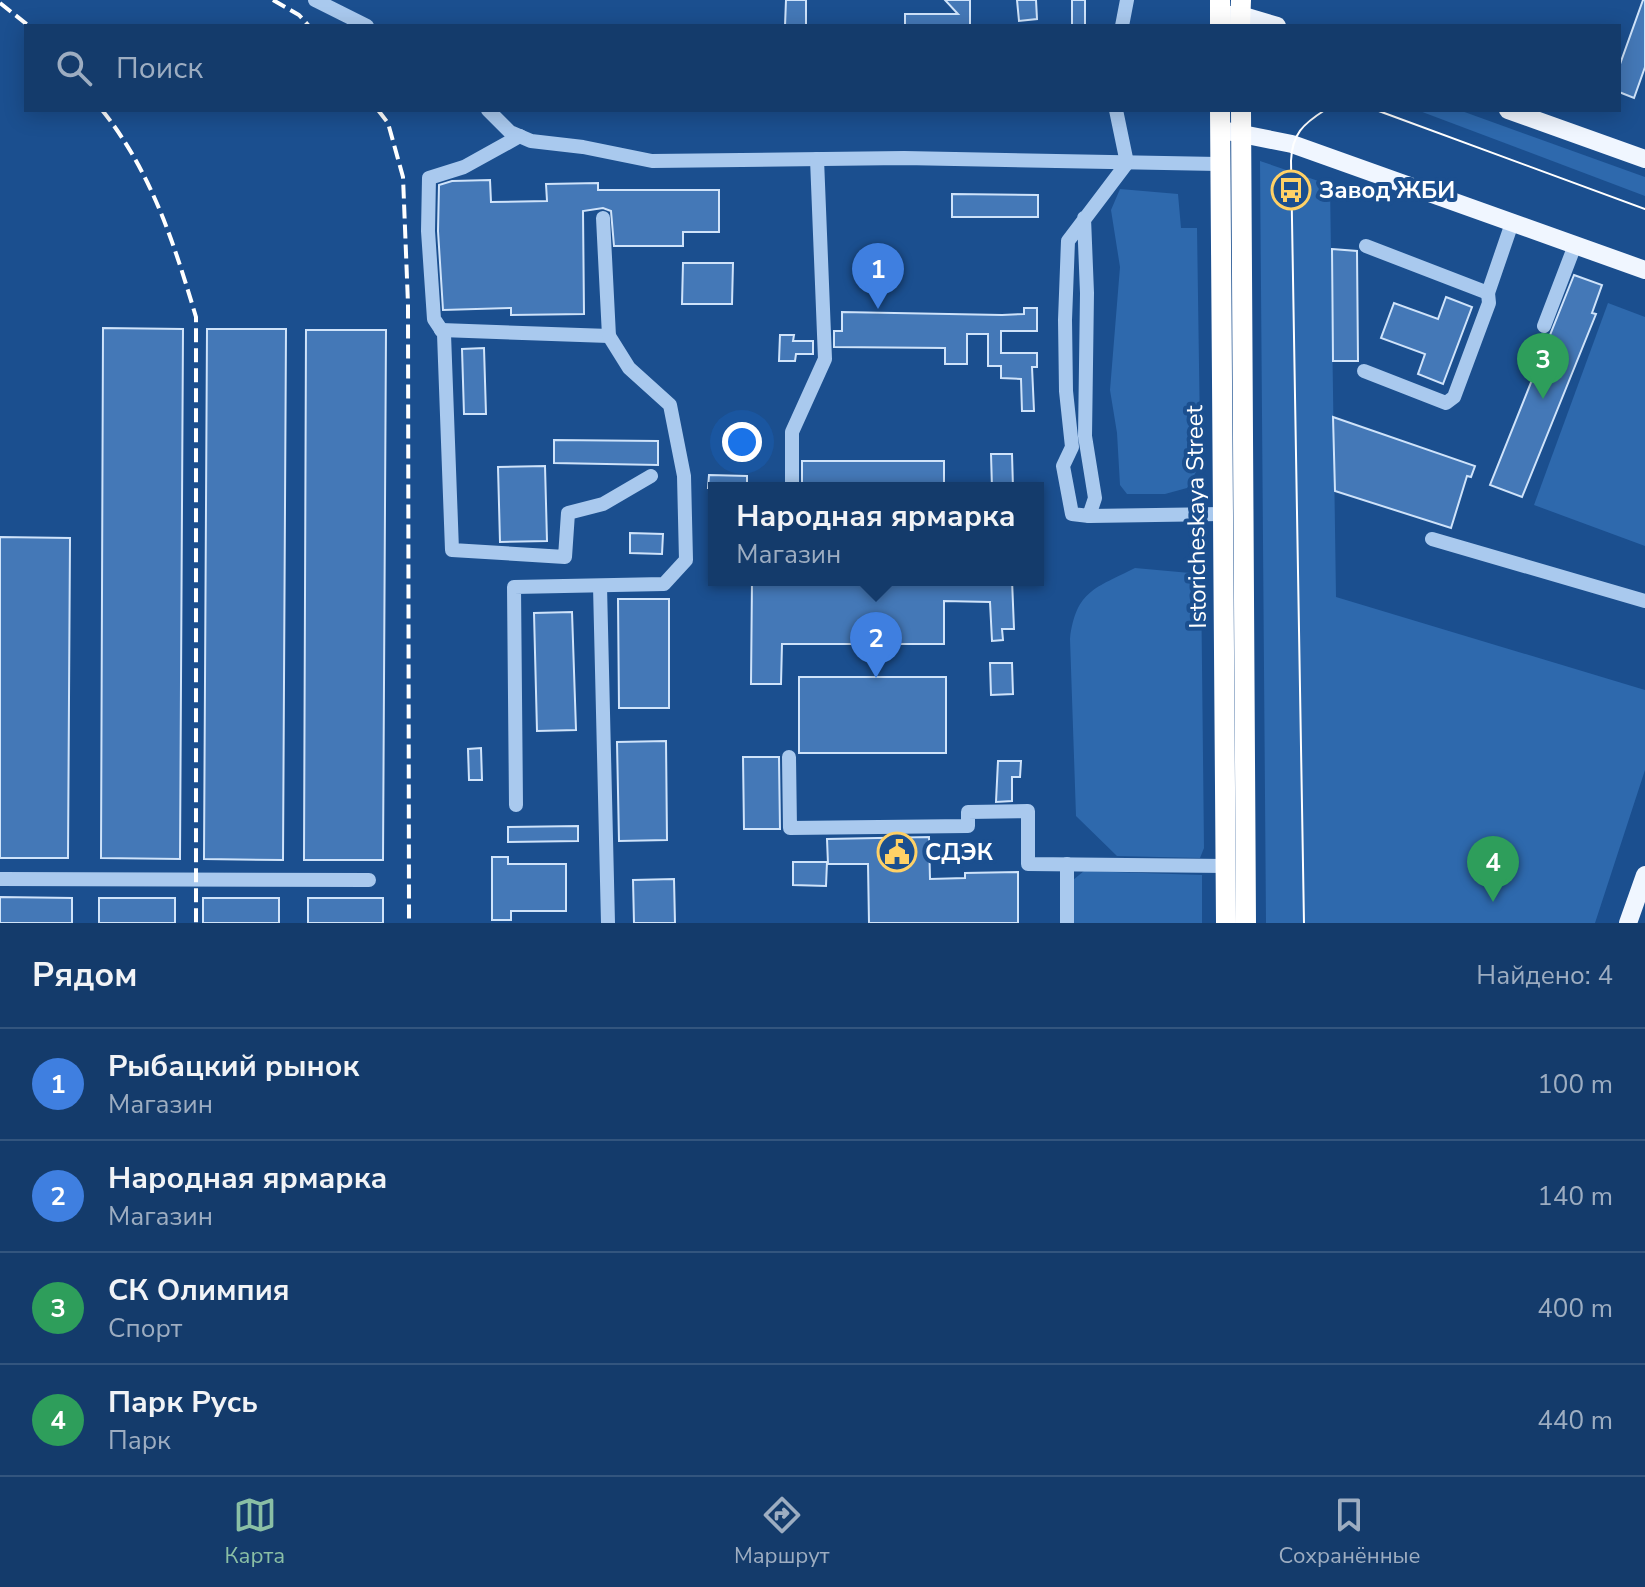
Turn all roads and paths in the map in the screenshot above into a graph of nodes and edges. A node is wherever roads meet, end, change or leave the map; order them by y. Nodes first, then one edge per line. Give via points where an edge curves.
1 (315, 0) edge
2 (1127, 0) edge
3 (1220, 14) edge
4 (1240, 14) edge
5 (363, 24) edge
6 (1122, 24) edge
7 (1271, 24) edge
8 (490, 112) edge
9 (1116, 112) edge
10 (1241, 112) edge
11 (1514, 112) edge
12 (1219, 120) edge
13 (1241, 134) junction
14 (520, 136) junction
15 (1644, 155) edge
16 (817, 159) junction
17 (1127, 163) junction
18 (1218, 164) junction
19 (603, 218) dead end
20 (1084, 218) junction
21 (1512, 223) junction
22 (1575, 245) junction
23 (1366, 246) dead end
24 (1645, 270) edge
25 (1488, 293) junction
26 (1085, 326) junction
27 (1544, 326) dead end
28 (441, 330) junction
29 (1067, 333) junction
30 (609, 336) junction
31 (1364, 371) dead end
32 (651, 476) dead end
33 (792, 482) edge
34 (1222, 514) junction
35 (1089, 516) junction
36 (1432, 539) dead end
37 (600, 586) junction
38 (1645, 601) edge
39 (789, 757) dead end
40 (516, 805) dead end
41 (1067, 864) junction
42 (1226, 866) junction
43 (1645, 875) edge
44 (0, 879) edge
45 (369, 880) dead end
46 (608, 923) edge
47 (1067, 923) edge
48 (1226, 923) edge
49 (1246, 923) edge
50 (1628, 923) edge

1 - 5 lane
2 - 6 lane
3 - 4 main road
4 - 7 main road
8 - 14 lane
9 - 17 lane
10 - 13 highway, Istoricheskaya Street
11 - 15 main road
12 - 13 main road
12 - 18 highway, Istoricheskaya Street
13 - 21 main road via 1292,144
13 - 49 highway, Istoricheskaya Street
14 - 16 lane via 652,161
14 - 28 lane via 464,167 429,178 434,319
16 - 17 lane
16 - 33 lane via 825,359 792,432
17 - 18 lane
17 - 20 lane
18 - 34 highway, Istoricheskaya Street
19 - 30 lane
20 - 26 lane
20 - 29 lane via 1068,241
21 - 22 main road
21 - 25 lane
22 - 24 main road
22 - 27 lane
23 - 25 lane
25 - 31 lane via 1489,303 1454,397 1446,403
26 - 29 lane
26 - 35 lane via 1085,436 1095,498
28 - 30 lane
28 - 32 lane via 452,550 565,557 568,513 603,504
29 - 35 lane via 1072,447 1063,466 1066,492 1072,514
30 - 37 lane via 629,368 670,405 684,476 686,560 664,584
34 - 35 lane
34 - 42 highway, Istoricheskaya Street
36 - 38 lane
37 - 40 lane via 514,587
37 - 46 lane
39 - 41 lane via 790,828 968,826 968,812 1028,811 1028,864
41 - 42 lane
41 - 47 lane
42 - 48 highway, Istoricheskaya Street
43 - 50 main road
44 - 45 lane

